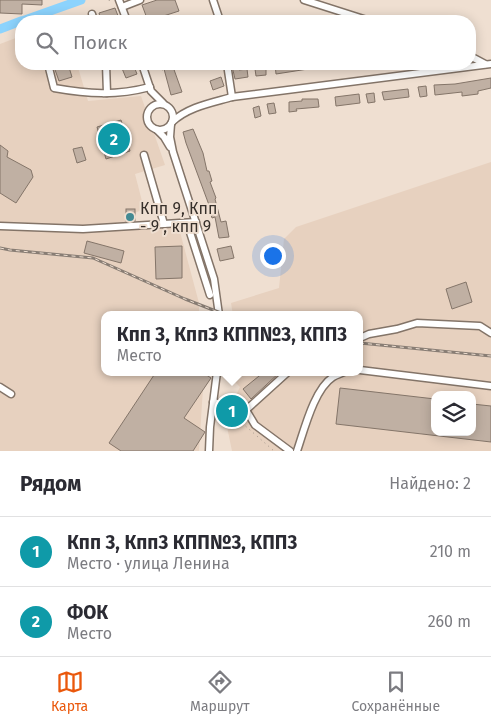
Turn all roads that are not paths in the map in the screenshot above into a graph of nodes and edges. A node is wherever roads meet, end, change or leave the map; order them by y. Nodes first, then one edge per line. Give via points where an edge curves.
1 (140, 0) edge
2 (213, 0) edge
3 (304, 0) edge
4 (120, 3) edge
5 (125, 15) edge
6 (218, 15) edge
7 (351, 15) edge
8 (476, 58) edge
9 (490, 64) edge
10 (476, 66) edge
11 (50, 70) edge
12 (106, 70) edge
13 (144, 70) edge
14 (228, 70) edge
15 (443, 70) edge
16 (151, 89) junction
17 (107, 93) junction
18 (232, 97) junction
19 (167, 106) junction
20 (149, 109) junction
21 (191, 109) junction
22 (171, 123) junction
23 (157, 130) junction
24 (174, 152) junction
25 (144, 155) dead end
26 (187, 222) junction
27 (196, 222) junction
28 (164, 224) junction
29 (0, 226) edge
30 (210, 295) dead end
31 (218, 311) edge
32 (491, 333) edge
33 (363, 337) edge
34 (363, 370) edge
35 (216, 376) edge
36 (284, 376) edge
37 (334, 376) edge
38 (491, 386) edge
39 (0, 387) edge
40 (11, 394) dead end
41 (213, 402) junction
42 (246, 410) junction
43 (209, 451) edge
44 (290, 451) edge
45 (297, 451) edge

1 - 4 street
2 - 6 street
3 - 7 street
4 - 5 street
8 - 9 street
9 - 10 street
11 - 17 street via 54,88 88,94
12 - 17 street
13 - 16 street
14 - 18 street
15 - 18 street
16 - 17 street
16 - 19 street
16 - 20 street
18 - 21 street
19 - 20 street via 156,104
19 - 21 street
19 - 22 street via 173,114
20 - 23 street via 147,121
21 - 22 street
22 - 23 street via 165,129
22 - 24 street
23 - 24 street
24 - 27 street
25 - 28 street
26 - 27 street
26 - 28 street
26 - 30 street
27 - 31 street via 214,279
28 - 29 street via 83,229
32 - 33 street via 480,326 418,323
34 - 38 street
35 - 41 street
36 - 42 street
37 - 45 street via 319,394
39 - 40 street
41 - 42 street
41 - 43 street
42 - 44 street via 255,425

